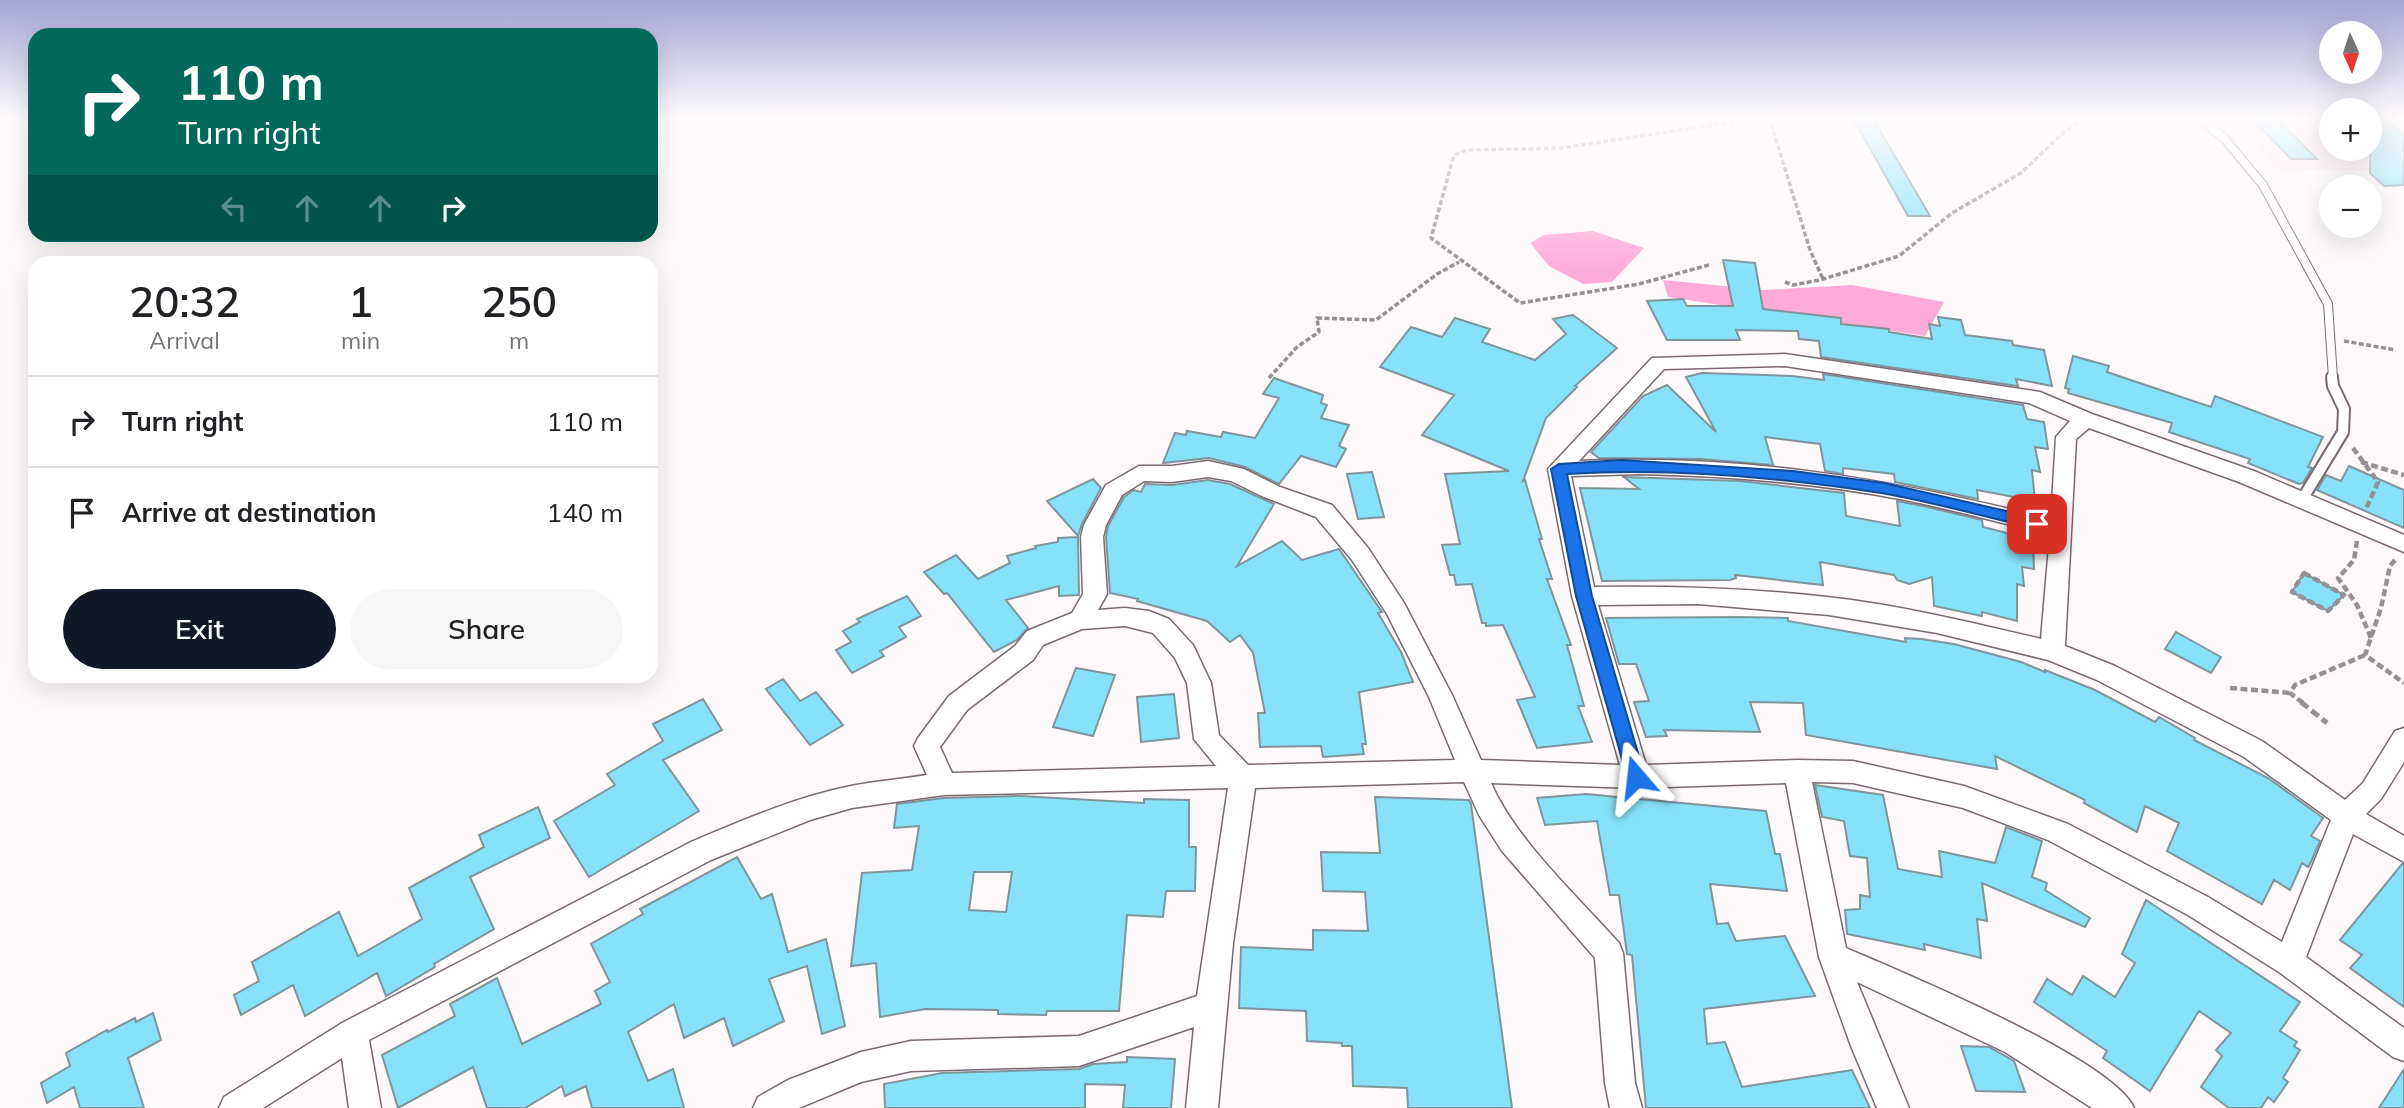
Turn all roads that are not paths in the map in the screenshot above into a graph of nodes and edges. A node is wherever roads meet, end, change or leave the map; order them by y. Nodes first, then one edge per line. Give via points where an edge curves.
1 (2249, 169) edge
2 (2085, 419) junction
3 (1559, 469) junction
4 (2303, 498) junction
5 (2062, 530) junction
6 (2400, 551) edge
7 (1584, 596) junction
8 (1080, 620) junction
9 (2052, 652) junction
10 (2404, 738) edge
11 (1473, 771) junction
12 (1797, 771) junction
13 (1636, 777) junction
14 (1243, 778) junction
15 (944, 784) junction
16 (2346, 816) junction
17 (2404, 850) edge
18 (1833, 957) junction
19 (2289, 962) junction
20 (1209, 1007) junction
21 (353, 1033) junction
22 (2404, 1046) edge
23 (235, 1108) edge
24 (365, 1108) edge
25 (769, 1108) edge
26 (1202, 1108) edge
27 (1626, 1108) edge
28 (1893, 1108) edge
29 (2118, 1108) edge

1 - 4 lane via 2263,185 2328,304 2333,386 2344,409 2343,432
2 - 3 street via 2033,397 1785,360 1659,363
2 - 4 street
2 - 5 street via 2066,437
3 - 5 street via 1622,466 1793,476 1897,491
3 - 7 street
4 - 6 street via 2359,523
5 - 9 street
7 - 9 street via 1699,595 1829,606 1937,624
7 - 13 street
8 - 11 street via 1095,594 1095,525 1114,490 1139,474 1208,469 1236,474 1324,511 1341,530 1395,609 1441,696
8 - 14 street via 1125,617 1161,626 1184,652 1199,683 1207,739
8 - 15 street via 1035,638 1024,653 958,703 927,746
9 - 16 street via 2106,673 2253,749
10 - 16 street via 2372,791
11 - 13 street
11 - 14 street
11 - 27 street via 1488,807 1513,842 1609,953
12 - 13 street
12 - 18 street
12 - 19 street via 1853,772 1964,797 2058,832 2198,906
14 - 15 street
14 - 20 street
15 - 21 street via 852,797 748,830 567,919
16 - 17 street
16 - 19 street
18 - 28 street
18 - 29 street via 1968,1016 2039,1053
19 - 22 street
20 - 25 street via 1079,1051 911,1056 861,1067
20 - 26 street
21 - 23 street
21 - 24 street

